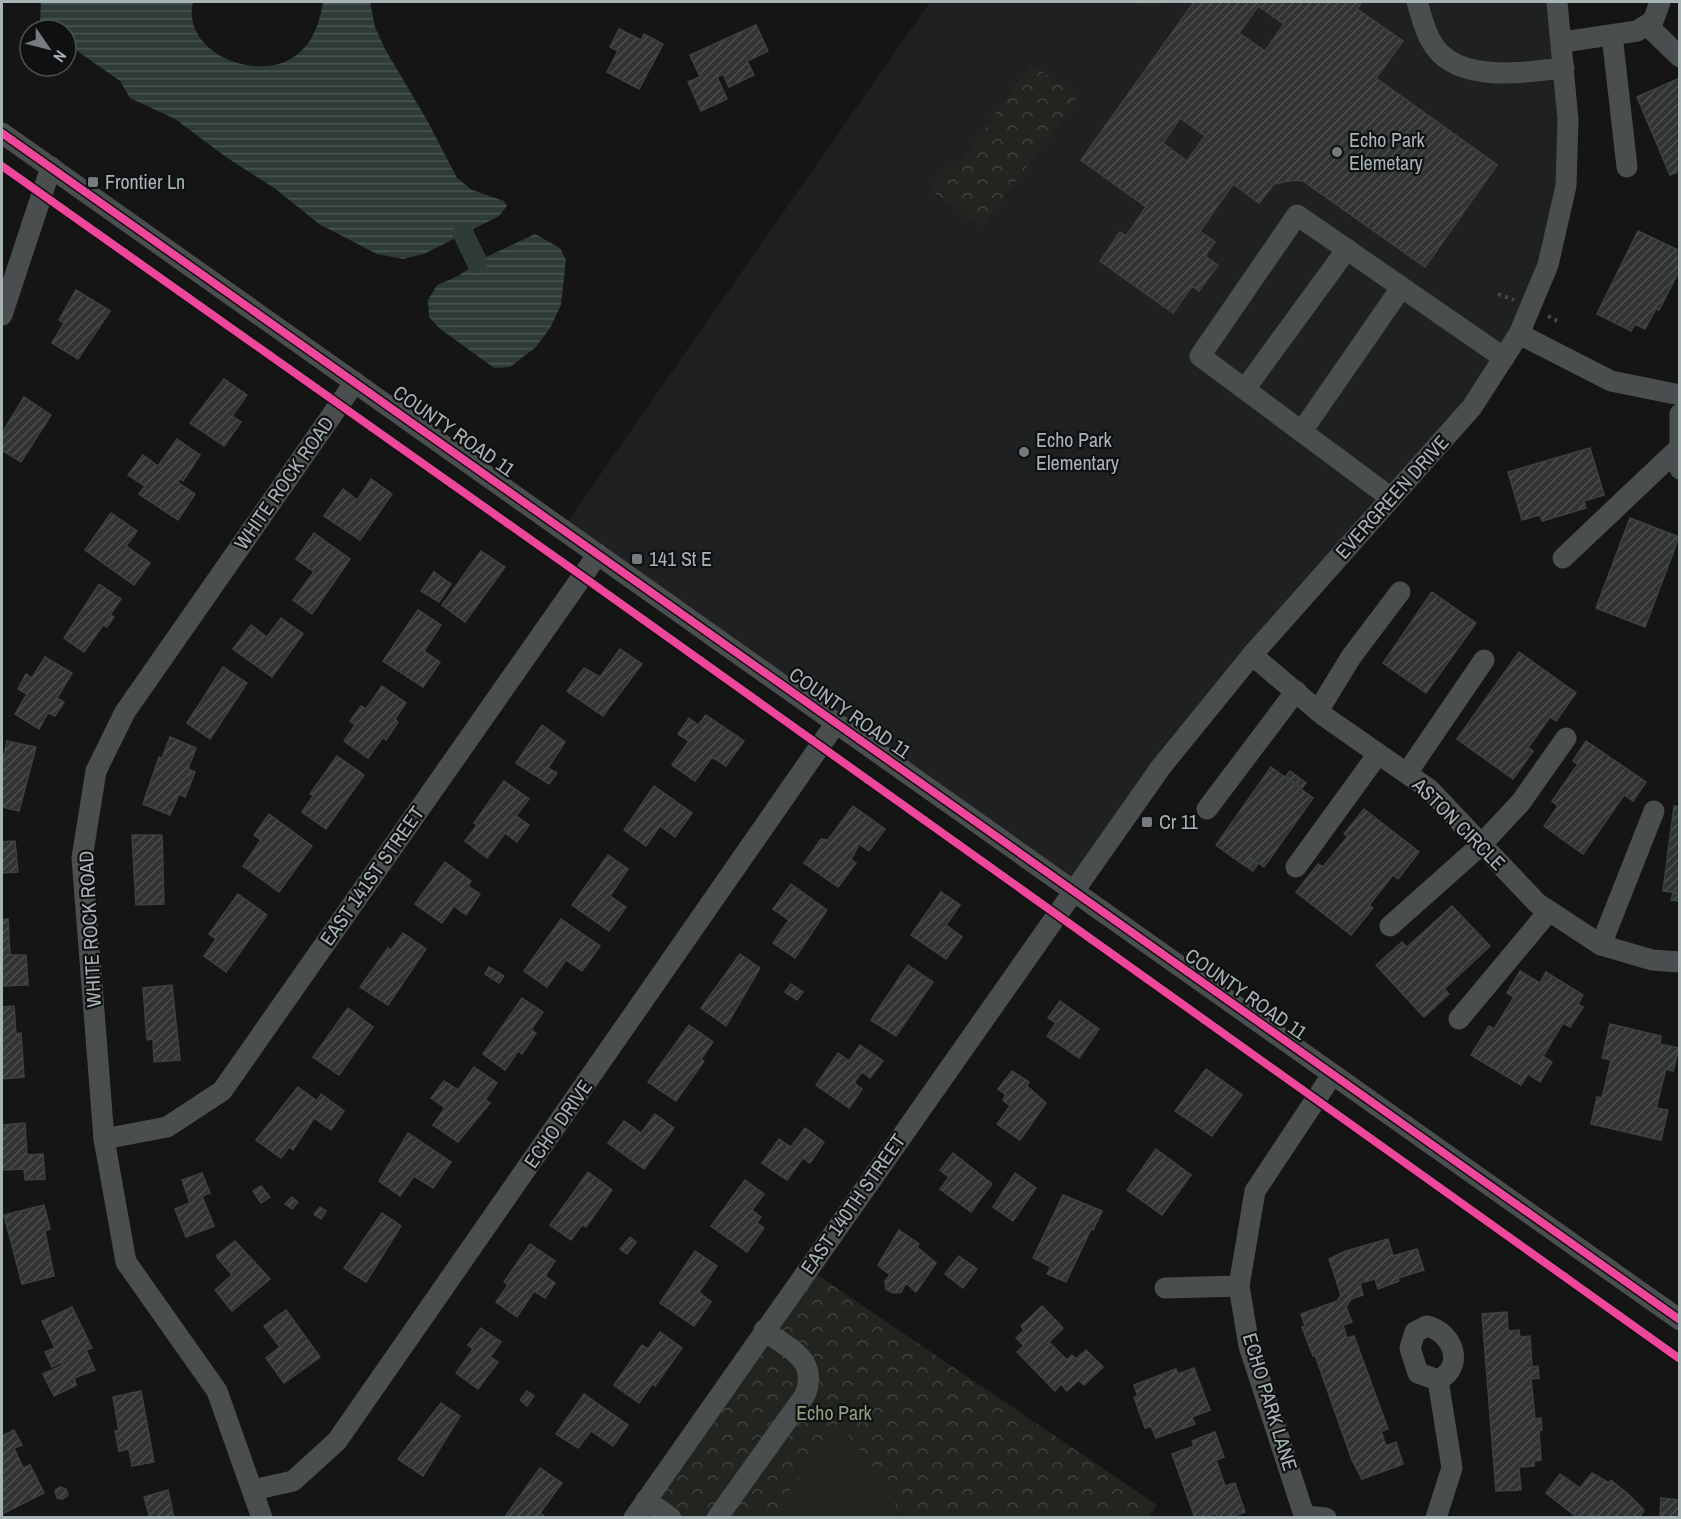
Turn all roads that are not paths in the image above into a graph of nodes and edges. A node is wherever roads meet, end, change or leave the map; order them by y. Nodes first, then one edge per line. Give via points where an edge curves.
1 (1417, 2) edge
2 (1557, 2) edge
3 (1660, 2) edge
4 (1647, 25) junction
5 (1612, 35) junction
6 (1563, 42) junction
7 (1680, 57) edge
8 (1564, 68) junction
9 (2, 133) edge
10 (51, 167) junction
11 (1627, 167) dead end
12 (1347, 249) junction
13 (1401, 288) junction
14 (2, 315) edge
15 (1519, 334) junction
16 (1504, 358) junction
17 (355, 382) junction
18 (1245, 389) junction
19 (1680, 395) edge
20 (1680, 414) edge
21 (1302, 431) junction
22 (1679, 459) edge
23 (1391, 498) junction
24 (597, 554) junction
25 (1563, 558) dead end
26 (1400, 592) dead end
27 (1252, 655) junction
28 (1484, 660) dead end
29 (1296, 691) junction
30 (1318, 711) junction
31 (836, 723) junction
32 (1566, 738) dead end
33 (1378, 754) junction
34 (1407, 773) junction
35 (1207, 809) dead end
36 (1654, 811) dead end
37 (1481, 844) junction
38 (1296, 867) dead end
39 (1074, 892) junction
40 (1549, 911) junction
41 (1390, 926) dead end
42 (1602, 945) junction
43 (1680, 962) edge
44 (1459, 1019) dead end
45 (1332, 1075) junction
46 (104, 1139) junction
47 (1239, 1286) junction
48 (1165, 1288) dead end
49 (1680, 1320) edge
50 (764, 1330) junction
51 (1438, 1380) dead end
52 (252, 1490) junction
53 (646, 1500) junction
54 (1312, 1517) edge
55 (262, 1518) edge
56 (634, 1518) edge
57 (671, 1518) edge
58 (717, 1518) edge
59 (1436, 1518) edge

1 - 8 street via 1430,40 1452,63 1500,72
2 - 6 street, EVERGREEN DRIVE
3 - 4 street via 1653,21
4 - 5 street via 1637,31
4 - 7 street
5 - 6 street
5 - 11 street
6 - 8 street, EVERGREEN DRIVE
8 - 15 street, EVERGREEN DRIVE via 1568,120 1566,186 1548,265
9 - 10 street, COUNTY ROAD 11
10 - 14 street
10 - 17 street, COUNTY ROAD 11
12 - 13 street
12 - 18 street
12 - 18 street via 1297,214 1200,356
13 - 16 street
13 - 21 street
15 - 16 street, EVERGREEN DRIVE
15 - 19 street via 1611,381
16 - 23 street, EVERGREEN DRIVE via 1472,406
17 - 24 street, COUNTY ROAD 11
17 - 46 street, WHITE ROCK ROAD via 125,712 96,771 82,858
18 - 21 street
20 - 22 street
21 - 23 street
22 - 25 street
23 - 27 street, EVERGREEN DRIVE
24 - 31 street, COUNTY ROAD 11
24 - 46 street, EAST 141ST STREET via 222,1091 167,1127
26 - 30 street via 1351,657
27 - 29 street, ASTON CIRCLE
27 - 39 street, EVERGREEN DRIVE via 1161,767
28 - 34 street
29 - 30 street, ASTON CIRCLE
29 - 35 street
30 - 33 street, ASTON CIRCLE
31 - 39 street, COUNTY ROAD 11
31 - 52 street, ECHO DRIVE via 337,1441 292,1481
32 - 37 street via 1521,802
33 - 34 street, ASTON CIRCLE
33 - 38 street
34 - 37 street, ASTON CIRCLE via 1429,789
36 - 42 street
37 - 40 street, ASTON CIRCLE
37 - 41 street
39 - 45 street, COUNTY ROAD 11
39 - 50 street, EAST 140TH STREET
40 - 42 street, ASTON CIRCLE
40 - 44 street
42 - 43 street, ASTON CIRCLE via 1652,960
45 - 47 street, ECHO PARK LANE via 1255,1191
45 - 49 street, COUNTY ROAD 11
46 - 52 street, WHITE ROCK ROAD via 126,1262 218,1391
47 - 48 street
47 - 54 street, ECHO PARK LANE via 1250,1346
50 - 53 street, EAST 140TH STREET
50 - 58 street via 804,1361 810,1371 810,1382 805,1395
51 - 59 street via 1452,1468
52 - 55 street, WHITE ROCK ROAD
53 - 56 street, EAST 140TH STREET
53 - 57 street

